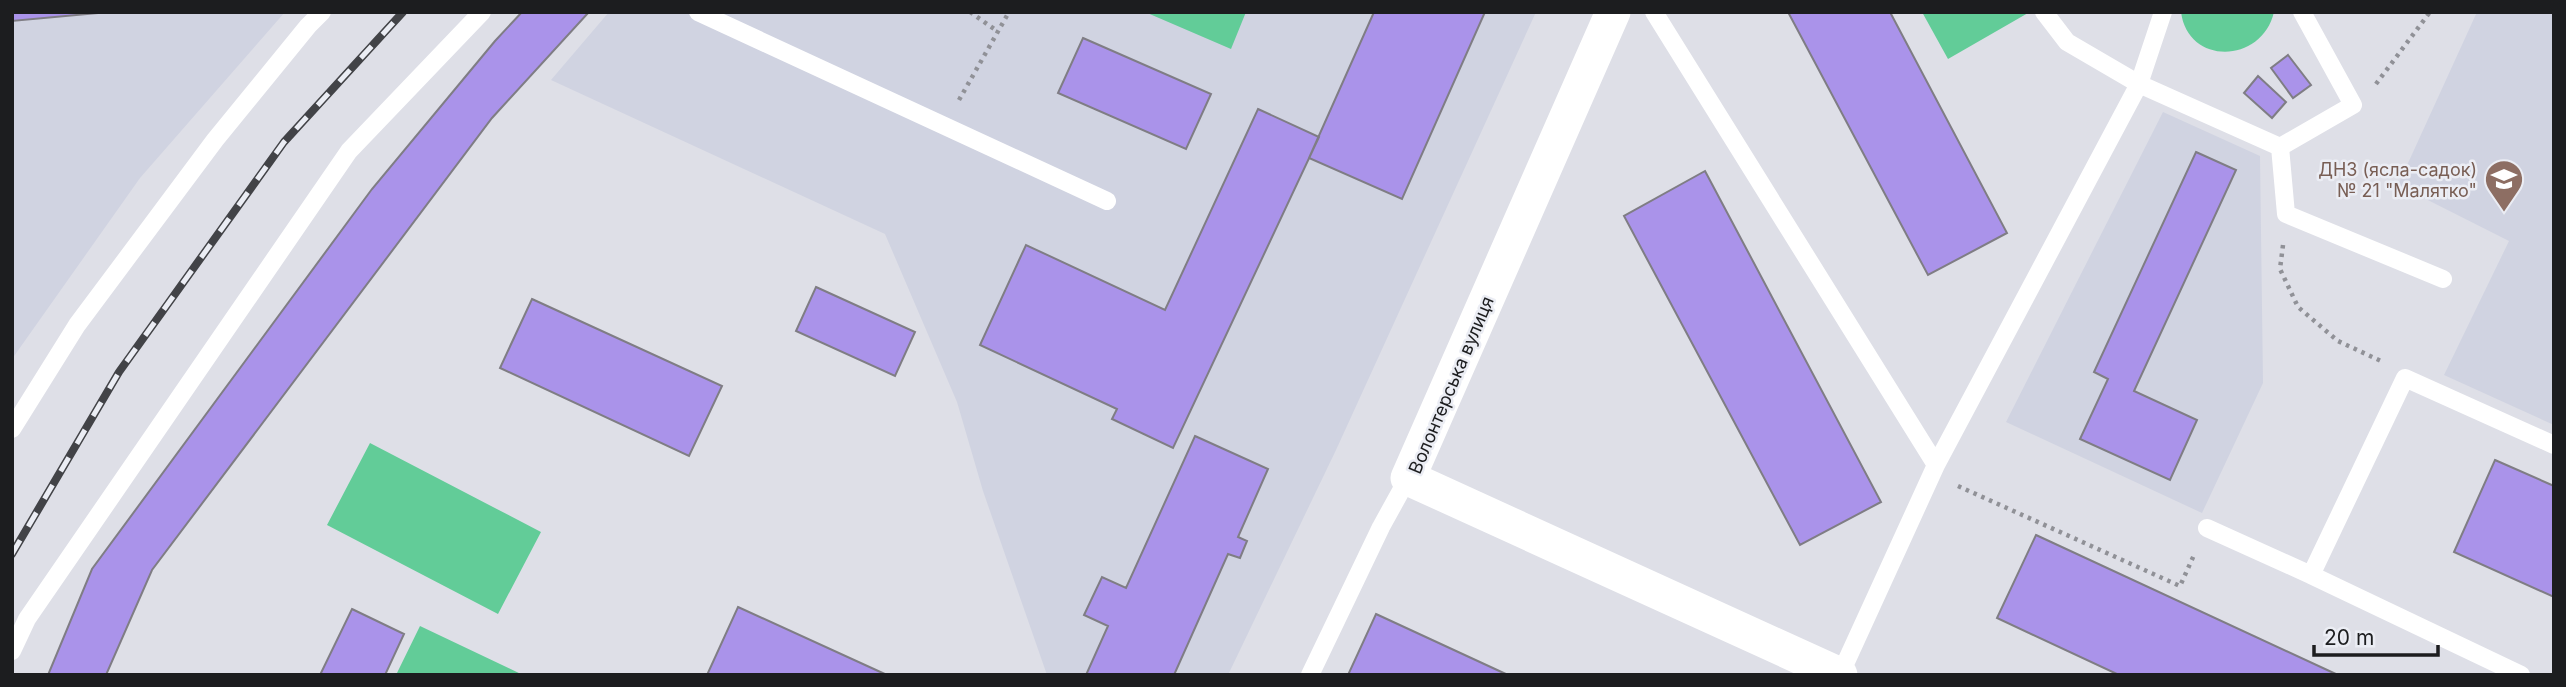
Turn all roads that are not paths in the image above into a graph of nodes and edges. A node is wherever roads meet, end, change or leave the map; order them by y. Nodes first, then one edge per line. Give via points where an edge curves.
1 (322, 12) edge
2 (482, 12) edge
3 (698, 12) edge
4 (1614, 12) edge
5 (1654, 12) edge
6 (2044, 12) edge
7 (2163, 12) edge
8 (2302, 12) edge
9 (2139, 84) junction
10 (2280, 147) junction
11 (1107, 201) dead end
12 (2443, 279) dead end
13 (12, 429) edge
14 (2554, 445) edge
15 (1934, 470) junction
16 (1408, 478) junction
17 (2207, 528) dead end
18 (2311, 575) junction
19 (12, 651) edge
20 (1310, 675) edge
21 (1840, 675) edge
22 (2521, 675) edge

1 - 13 lane via 215,140 77,325
2 - 19 lane via 349,151 27,619
3 - 11 lane
4 - 16 street, Волонтерська вулиця
5 - 15 lane
6 - 9 lane via 2067,42
7 - 9 lane
8 - 10 lane via 2353,104
9 - 10 lane
9 - 15 lane
10 - 12 lane via 2286,214
14 - 18 lane via 2405,377
15 - 21 lane
16 - 20 lane
16 - 21 street, Волонтерська вулиця
17 - 18 lane
18 - 22 lane

